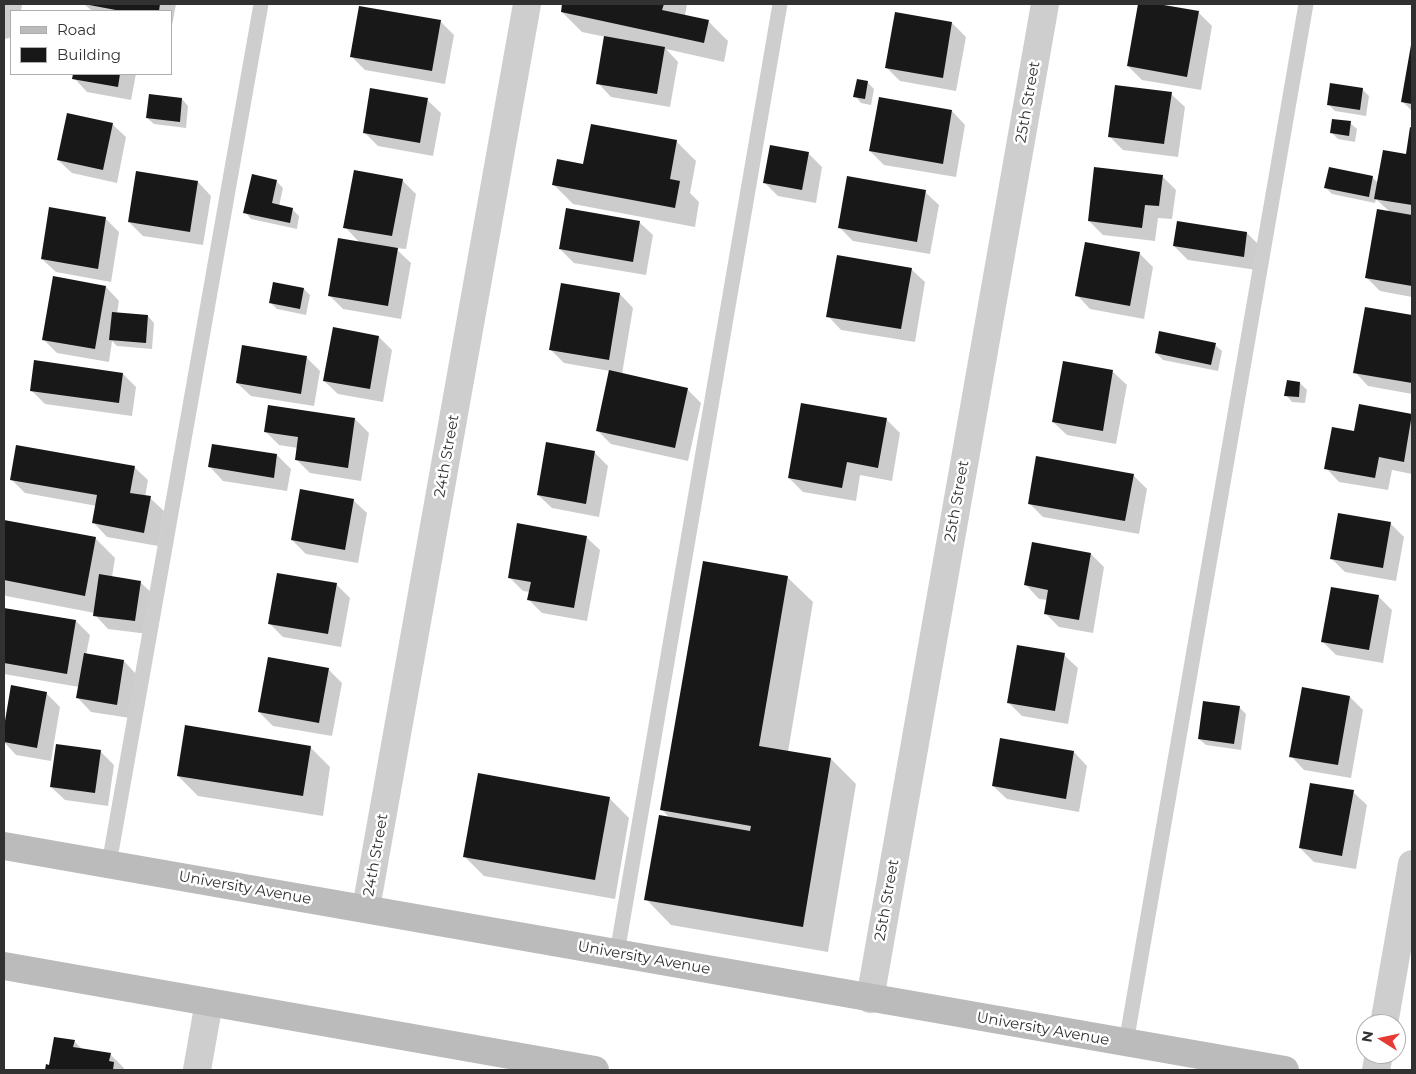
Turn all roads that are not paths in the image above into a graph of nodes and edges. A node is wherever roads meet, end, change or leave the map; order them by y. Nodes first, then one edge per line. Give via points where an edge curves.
1 (8, 4) edge
2 (261, 4) edge
3 (527, 4) edge
4 (780, 4) edge
5 (1045, 4) edge
6 (1306, 4) edge
7 (4, 25) edge
8 (4, 846) edge
9 (109, 864) junction
10 (1412, 864) edge
11 (366, 908) junction
12 (617, 953) junction
13 (4, 966) edge
14 (870, 999) junction
15 (209, 1002) junction
16 (1386, 1014) edge
17 (1126, 1043) junction
18 (500, 1062) edge
19 (197, 1070) edge
20 (594, 1070) edge
21 (1285, 1070) edge

1 - 7 street
2 - 9 lane
3 - 11 street, 24th Street
4 - 12 lane
5 - 14 street, 25th Street
6 - 17 lane
8 - 9 main road, University Avenue
9 - 11 main road, University Avenue
10 - 16 street
11 - 12 main road, University Avenue
12 - 14 main road, University Avenue
13 - 15 main road
14 - 17 main road, University Avenue
15 - 18 main road
15 - 19 street
17 - 21 main road, University Avenue
18 - 20 main road

